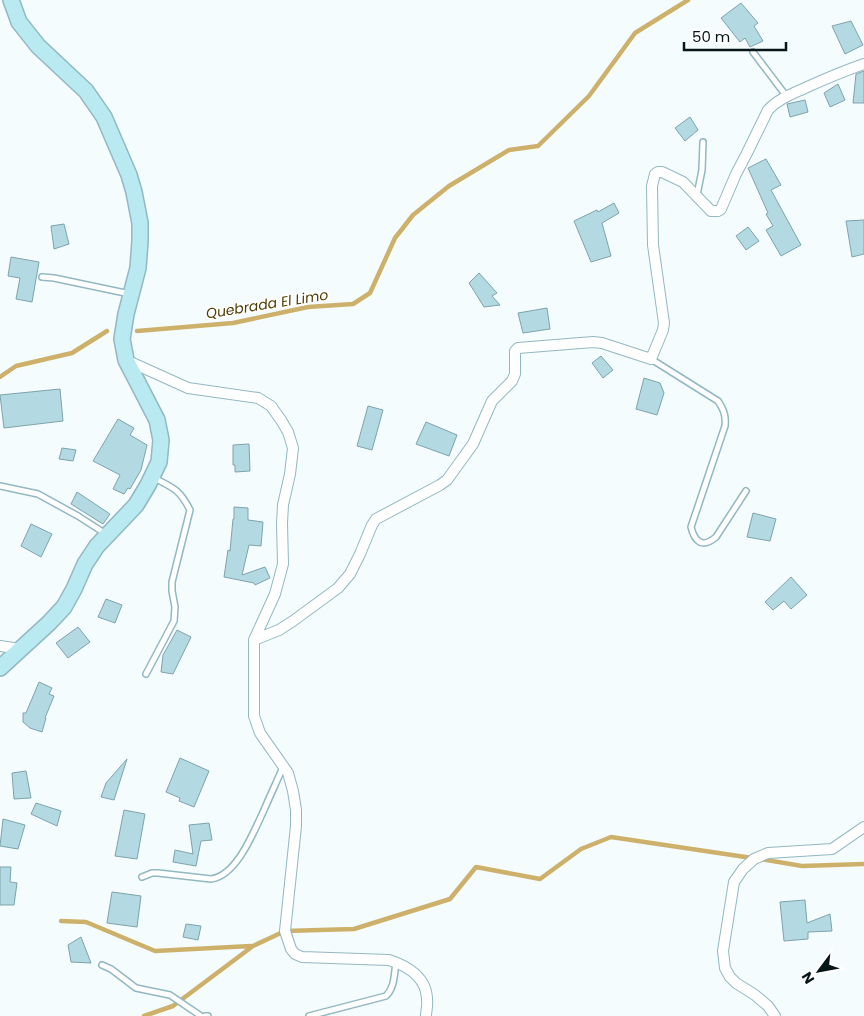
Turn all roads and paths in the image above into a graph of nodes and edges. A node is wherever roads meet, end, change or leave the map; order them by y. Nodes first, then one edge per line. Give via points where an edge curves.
1 (11, 0) edge
2 (753, 52) dead end
3 (864, 64) edge
4 (787, 96) junction
5 (703, 142) dead end
6 (697, 196) junction
7 (42, 277) dead end
8 (130, 294) junction
9 (651, 359) junction
10 (126, 360) junction
11 (152, 477) junction
12 (0, 486) edge
13 (746, 492) dead end
14 (108, 535) junction
15 (254, 640) junction
16 (0, 646) edge
17 (20, 649) junction
18 (0, 668) edge
19 (146, 674) dead end
20 (283, 767) junction
21 (864, 827) edge
22 (142, 877) dead end
23 (396, 962) junction
24 (102, 965) dead end
25 (201, 1016) edge
26 (309, 1016) edge
27 (426, 1016) edge
28 (776, 1016) edge

1 - 8 main road via 20,22 38,46 86,92 104,117 129,175 140,223 138,268
2 - 4 lane
3 - 4 street
4 - 6 street via 768,110 721,208 712,211
5 - 6 lane
6 - 9 street via 683,182 662,172 655,174 652,186 653,245 664,323
7 - 8 lane
8 - 10 main road via 122,340
9 - 13 lane via 718,402 725,412 725,426 691,527 696,539 706,543 716,537
9 - 15 street via 593,342 518,348 515,351 514,378 492,401 473,444 446,480 376,519 350,574 338,588 279,630
10 - 11 main road via 157,420 161,440 159,462
10 - 15 street via 188,388 258,398 270,406 288,432 293,448 283,505 283,564 277,590
11 - 14 main road via 136,505
11 - 19 lane via 174,488 190,510 172,582 174,621
12 - 14 lane via 38,494
14 - 17 main road via 85,564 64,607
15 - 20 street via 254,716 260,733
16 - 17 street
17 - 18 main road
20 - 22 lane via 248,844 222,875 211,879 152,873
20 - 23 street via 288,773 296,810 285,930 291,949 302,957
21 - 28 street via 832,849 768,853 742,869 734,882 723,951 726,968 736,983 755,995
23 - 26 lane via 393,985 386,996
23 - 27 street via 413,972 423,984 428,1001
24 - 25 lane via 136,988 172,996

